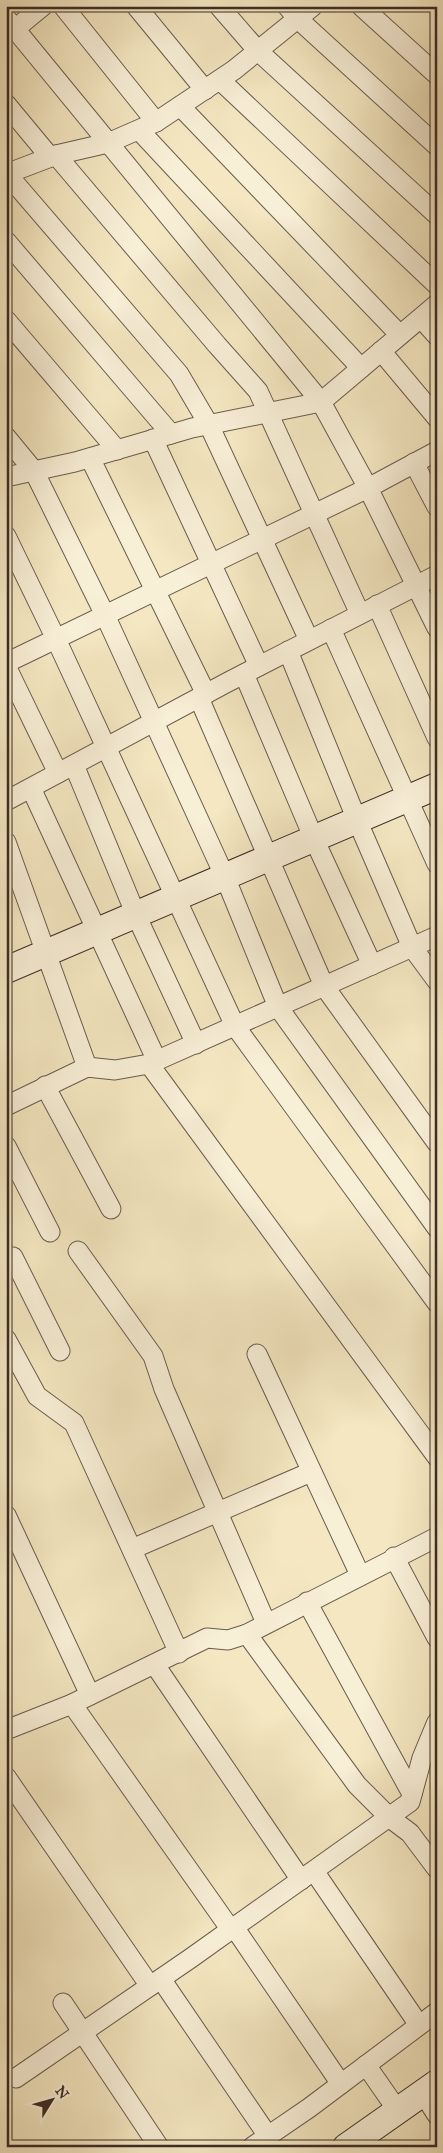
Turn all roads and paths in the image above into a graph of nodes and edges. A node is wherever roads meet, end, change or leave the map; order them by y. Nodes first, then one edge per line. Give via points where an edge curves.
1 (43, 6) edge
2 (63, 6) edge
3 (136, 6) edge
4 (219, 6) edge
5 (313, 6) edge
6 (361, 6) edge
7 (292, 13) edge
8 (11, 23) edge
9 (258, 51) junction
10 (437, 75) edge
11 (212, 85) junction
12 (6, 104) edge
13 (180, 106) junction
14 (148, 126) junction
15 (108, 144) junction
16 (437, 146) edge
17 (53, 156) junction
18 (7, 174) edge
19 (437, 215) edge
20 (6, 241) edge
21 (437, 285) edge
22 (437, 304) edge
23 (421, 318) junction
24 (6, 320) edge
25 (400, 335) junction
26 (437, 336) edge
27 (381, 351) junction
28 (361, 368) junction
29 (321, 402) junction
30 (268, 414) junction
31 (437, 418) edge
32 (209, 425) junction
33 (171, 434) junction
34 (6, 437) edge
35 (153, 440) junction
36 (117, 450) junction
37 (437, 452) edge
38 (90, 458) junction
39 (414, 464) junction
40 (34, 471) junction
41 (6, 477) edge
42 (368, 488) junction
43 (437, 507) edge
44 (313, 515) junction
45 (6, 536) edge
46 (262, 539) junction
47 (210, 564) junction
48 (437, 575) edge
49 (416, 586) junction
50 (156, 591) junction
51 (377, 605) junction
52 (360, 614) junction
53 (105, 616) junction
54 (437, 628) edge
55 (332, 629) junction
56 (56, 639) junction
57 (310, 640) junction
58 (288, 651) junction
59 (6, 664) edge
60 (251, 670) junction
61 (203, 696) junction
62 (155, 722) junction
63 (437, 738) edge
64 (105, 748) junction
65 (66, 769) junction
66 (437, 786) edge
67 (31, 788) junction
68 (408, 798) junction
69 (6, 801) edge
70 (357, 820) junction
71 (314, 839) junction
72 (6, 842) edge
73 (267, 859) junction
74 (437, 864) edge
75 (225, 877) junction
76 (176, 898) junction
77 (136, 916) junction
78 (97, 932) junction
79 (437, 936) edge
80 (412, 947) junction
81 (47, 954) junction
82 (372, 965) junction
83 (6, 970) edge
84 (437, 982) edge
85 (324, 986) junction
86 (278, 1007) junction
87 (235, 1026) junction
88 (196, 1044) junction
89 (153, 1063) junction
90 (87, 1067) junction
91 (45, 1086) junction
92 (6, 1106) edge
93 (437, 1143) edge
94 (6, 1146) edge
95 (111, 1209) dead end
96 (437, 1228) edge
97 (50, 1232) dead end
98 (78, 1251) dead end
99 (6, 1261) edge
100 (437, 1304) edge
101 (6, 1339) edge
102 (60, 1351) dead end
103 (257, 1354) dead end
104 (437, 1457) edge
105 (311, 1472) junction
106 (218, 1512) junction
107 (6, 1515) edge
108 (437, 1537) edge
109 (132, 1549) junction
110 (394, 1557) junction
111 (360, 1575) junction
112 (307, 1602) junction
113 (266, 1623) junction
114 (247, 1634) junction
115 (437, 1638) edge
116 (179, 1653) junction
117 (155, 1665) junction
118 (90, 1695) junction
119 (72, 1704) junction
120 (437, 1722) edge
121 (6, 1730) edge
122 (6, 1777) edge
123 (412, 1794) junction
124 (390, 1818) junction
125 (437, 1869) edge
126 (307, 1875) junction
127 (233, 1929) junction
128 (156, 1982) junction
129 (63, 2003) dead end
130 (437, 2012) edge
131 (419, 2025) junction
132 (83, 2032) junction
133 (366, 2065) junction
134 (16, 2078) dead end
135 (341, 2084) junction
136 (430, 2088) edge
137 (398, 2110) junction
138 (437, 2115) edge
139 (268, 2136) junction
140 (159, 2147) edge
141 (252, 2147) edge
142 (346, 2147) edge

1 - 8 street
2 - 14 street
3 - 11 street
4 - 9 street
5 - 7 street
6 - 10 street
7 - 9 street
7 - 16 street
8 - 15 street
9 - 11 street
9 - 19 street
11 - 13 street
11 - 21 street
12 - 17 street
13 - 14 street
13 - 25 street
14 - 15 street
14 - 28 street
15 - 17 street
15 - 29 street
17 - 18 street
17 - 30 street via 258,391
18 - 32 street via 179,374
20 - 33 street
22 - 23 street
23 - 25 street
23 - 26 street
24 - 36 street
25 - 27 street
27 - 28 street
27 - 31 street
28 - 29 street
29 - 30 street
29 - 42 street
30 - 32 street
30 - 44 street
32 - 33 street
32 - 46 street
33 - 35 street
34 - 40 street
35 - 36 street
35 - 47 street
36 - 38 street
37 - 39 street
38 - 40 street
38 - 50 street
39 - 42 street
39 - 43 street
40 - 41 street
40 - 53 street
42 - 44 street
42 - 49 street
44 - 46 street
44 - 52 street
45 - 56 street
46 - 47 street
46 - 57 street
47 - 50 street
47 - 60 street
48 - 49 street
49 - 51 street
49 - 54 street
50 - 53 street
50 - 61 street
51 - 52 street
51 - 63 street
52 - 55 street
53 - 56 street
53 - 62 street
55 - 57 street
55 - 68 street
56 - 59 street
56 - 64 street
57 - 58 street
58 - 60 street
58 - 70 street
59 - 65 street
60 - 61 street
60 - 71 street
61 - 62 street
61 - 73 street
62 - 64 street
62 - 75 street
64 - 65 street
64 - 76 street
65 - 67 street
65 - 77 street
66 - 68 street
67 - 69 street
67 - 78 street
68 - 70 street
68 - 74 street
70 - 71 street
70 - 80 street
71 - 73 street
71 - 82 street
72 - 81 street
73 - 75 street
73 - 85 street
75 - 76 street
75 - 86 street
76 - 77 street
76 - 87 street
77 - 78 street
77 - 88 street
78 - 81 street
78 - 89 street
79 - 80 street
80 - 82 street
80 - 84 street
81 - 83 street
81 - 90 street
82 - 85 street
85 - 86 street
85 - 93 street
86 - 87 street
86 - 96 street
87 - 88 street
87 - 100 street
88 - 89 street
89 - 90 street via 115,1070
89 - 104 street
90 - 91 street
91 - 92 street
91 - 95 street
94 - 97 street
98 - 106 street via 153,1356 164,1389
99 - 102 street via 13,1257
101 - 109 street via 37,1396 74,1423
103 - 105 street
105 - 106 street
105 - 111 street
106 - 109 street
106 - 113 street
107 - 118 street
108 - 110 street
109 - 116 street
110 - 111 street
110 - 115 street
111 - 112 street
112 - 113 street
112 - 123 street
113 - 114 street
114 - 116 street via 228,1640 208,1638
114 - 124 street via 357,1785
116 - 117 street
117 - 118 street
117 - 126 street
118 - 119 street
119 - 121 street
119 - 127 street
120 - 123 street
122 - 128 street
123 - 124 street via 410,1802
124 - 125 street via 410,1833
124 - 126 street
126 - 127 street
126 - 131 street
127 - 128 street
127 - 135 street
128 - 132 street
128 - 139 street
129 - 132 street
130 - 131 street
131 - 133 street
132 - 134 street
132 - 140 street
133 - 135 street
133 - 137 street
135 - 139 street
136 - 137 street
136 - 138 street
137 - 142 street
139 - 141 street

